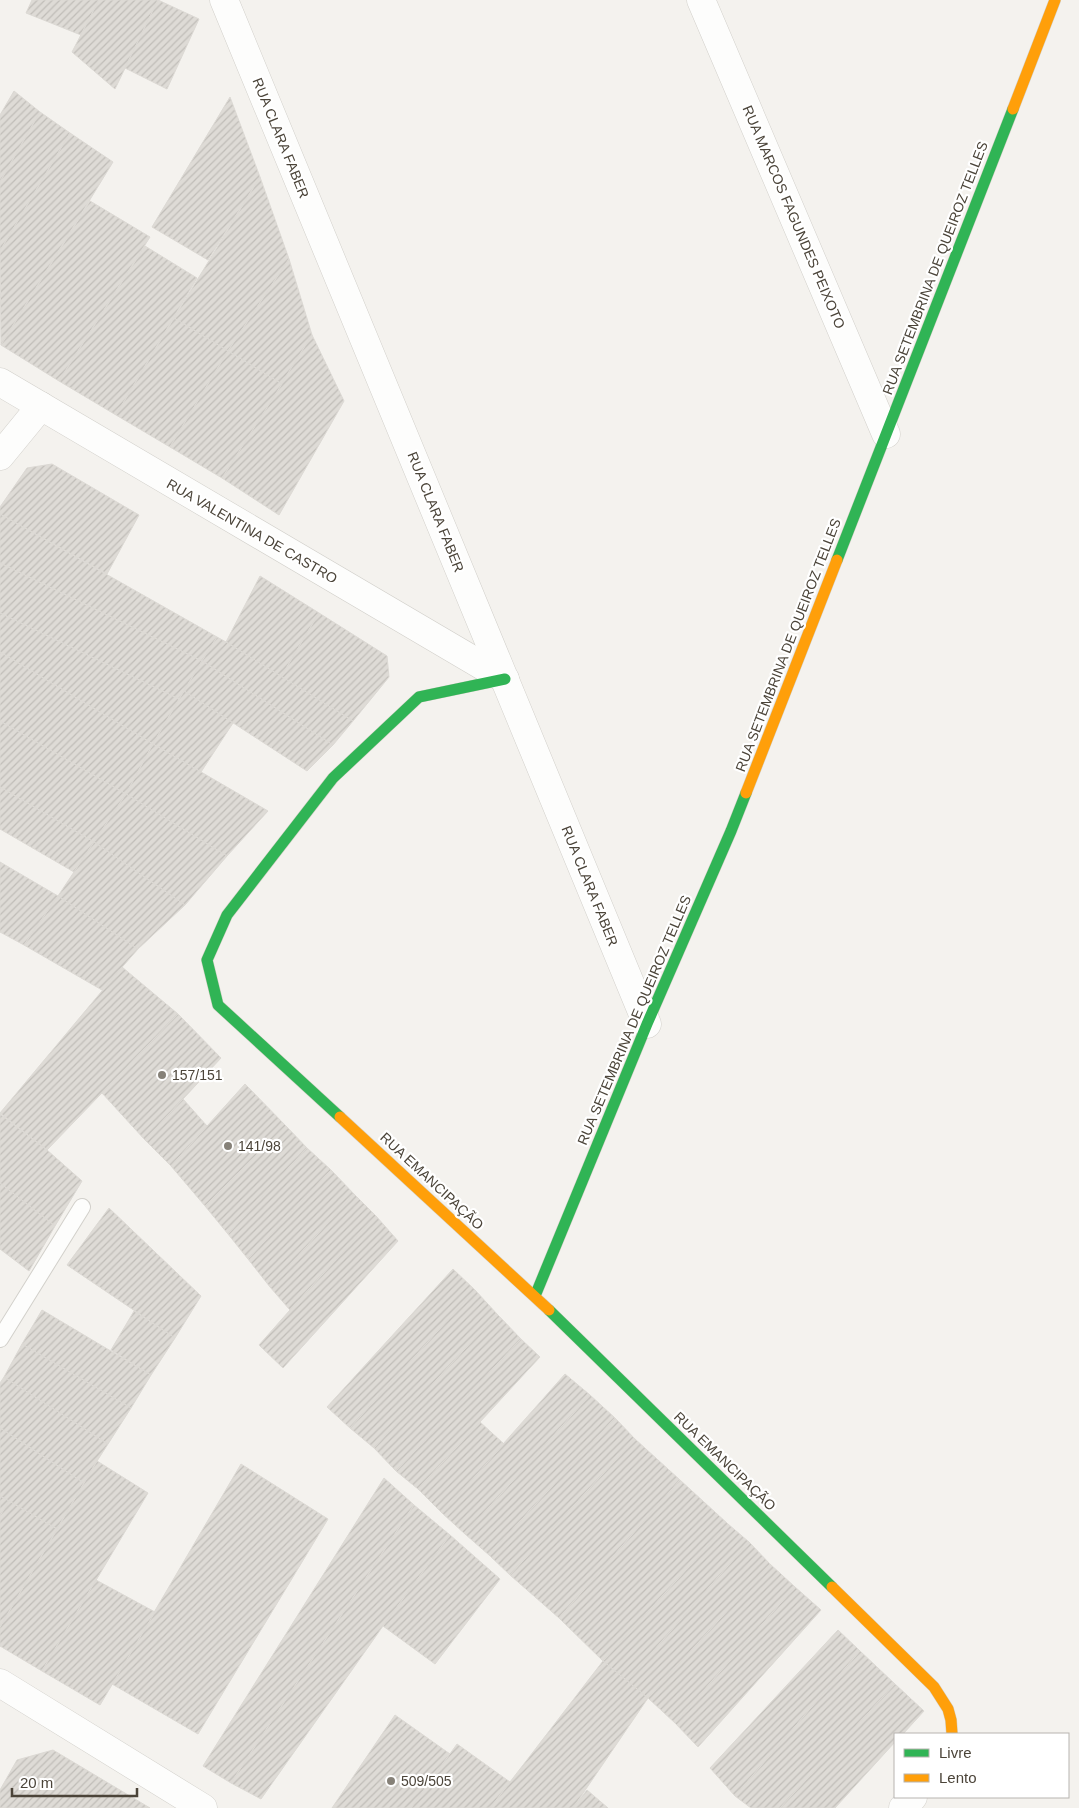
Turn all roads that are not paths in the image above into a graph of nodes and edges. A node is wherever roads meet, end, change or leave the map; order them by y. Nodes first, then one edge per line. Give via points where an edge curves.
1 (224, 0) edge
2 (701, 0) edge
3 (1055, 0) edge
4 (0, 382) edge
5 (41, 406) junction
6 (886, 434) junction
7 (0, 456) edge
8 (505, 679) junction
9 (647, 1024) junction
10 (82, 1206) dead end
11 (535, 1296) junction
12 (0, 1339) edge
13 (4, 1694) edge
14 (952, 1733) edge
15 (912, 1798) edge
16 (203, 1808) edge
17 (903, 1808) edge

1 - 8 street, RUA CLARA FABER
2 - 6 street, RUA MARCOS FAGUNDES PEIXOTO
3 - 6 street, RUA SETEMBRINA DE QUEIROZ TELLES
4 - 5 street, RUA VALENTINA DE CASTRO
5 - 7 street
5 - 8 street, RUA VALENTINA DE CASTRO
6 - 9 street, RUA SETEMBRINA DE QUEIROZ TELLES via 731,831
8 - 9 street, RUA CLARA FABER
8 - 11 street, RUA EMANCIPAÇÃO via 420,697 333,778 227,915 207,960 218,1005
9 - 11 street, RUA SETEMBRINA DE QUEIROZ TELLES
10 - 12 lane
11 - 14 street, RUA EMANCIPAÇÃO via 934,1687 947,1705
13 - 16 street
15 - 17 street

